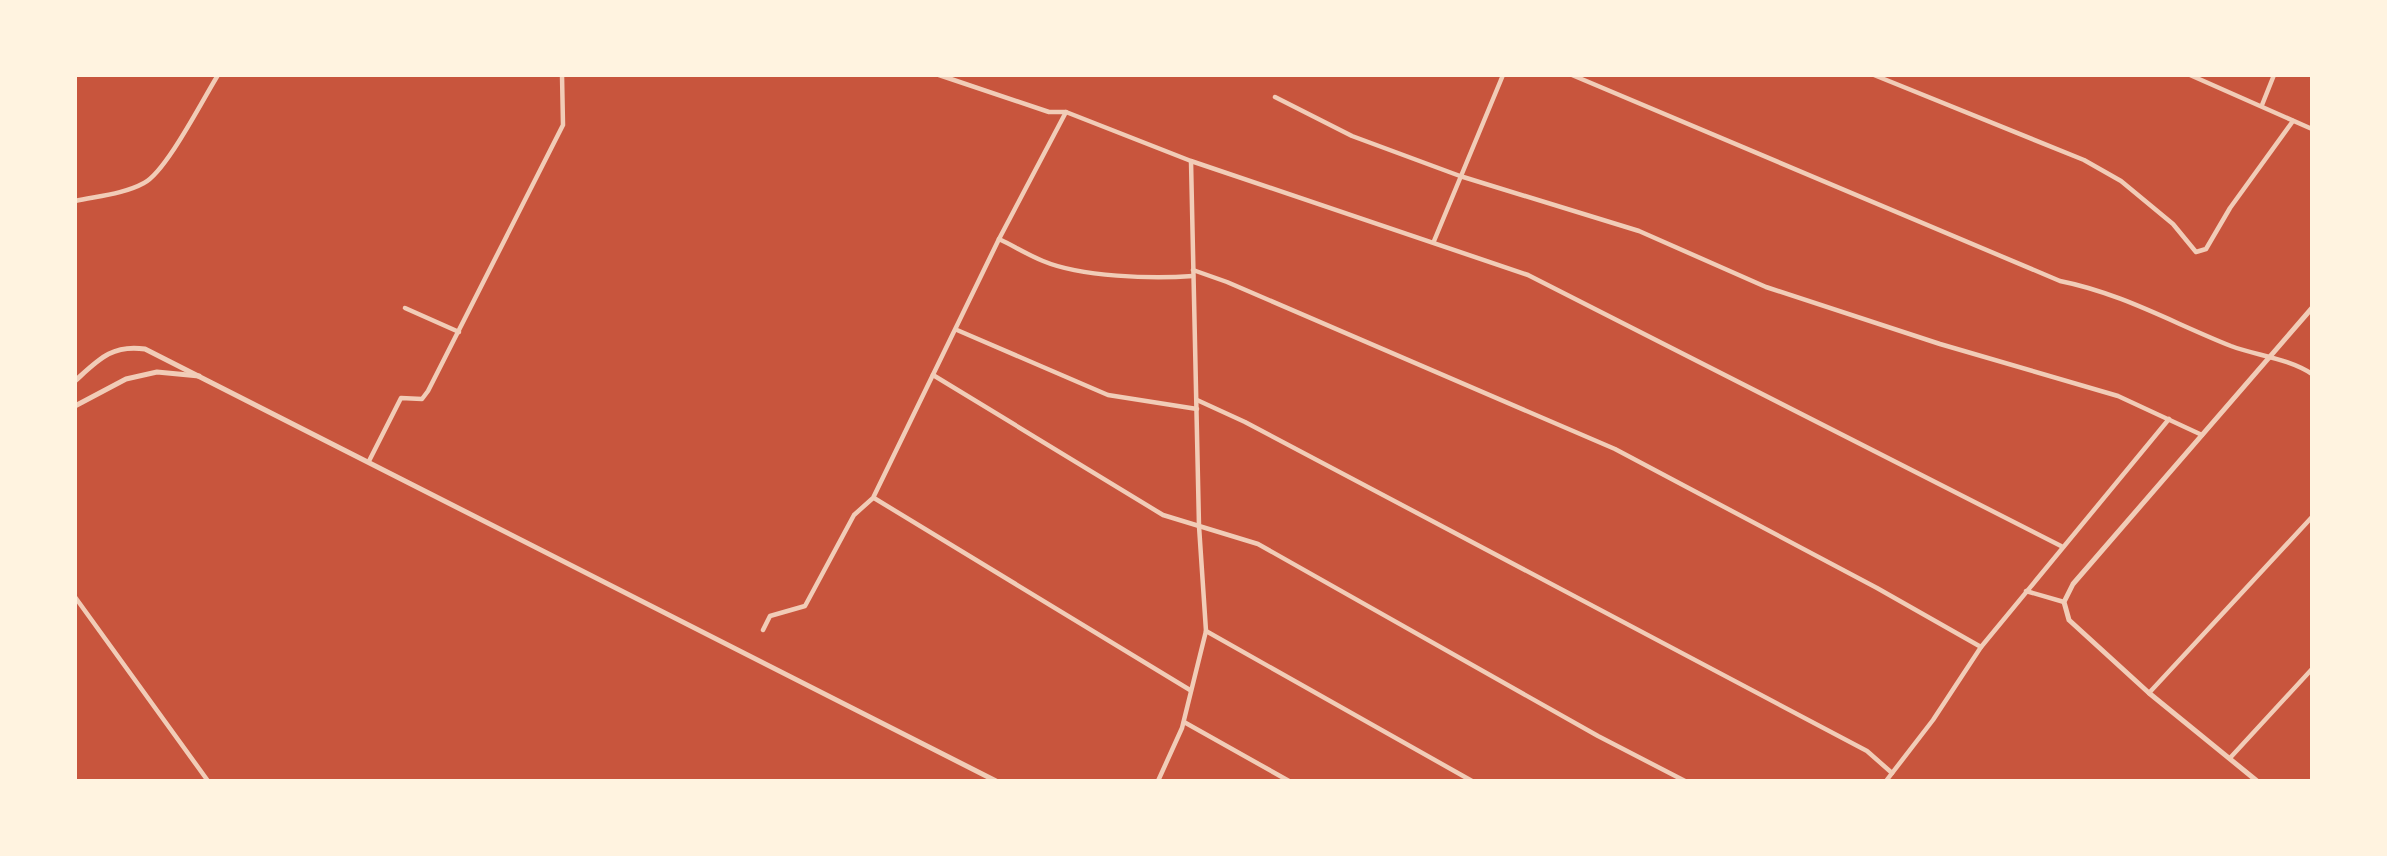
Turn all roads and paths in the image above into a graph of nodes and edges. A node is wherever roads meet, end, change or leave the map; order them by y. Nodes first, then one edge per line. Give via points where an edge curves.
1 (218, 75) edge
2 (562, 75) edge
3 (939, 75) edge
4 (1503, 75) edge
5 (1572, 75) edge
6 (1874, 75) edge
7 (2190, 75) edge
8 (2274, 75) edge
9 (1275, 97) dead end
10 (2262, 105) junction
11 (1066, 112) junction
12 (2293, 121) junction
13 (2312, 129) edge
14 (1191, 160) junction
15 (1460, 176) junction
16 (75, 201) edge
17 (999, 239) junction
18 (1434, 241) junction
19 (1193, 273) junction
20 (405, 308) dead end
21 (2312, 308) edge
22 (957, 330) junction
23 (459, 331) junction
24 (2269, 358) junction
25 (2312, 374) edge
26 (933, 375) junction
27 (202, 377) junction
28 (75, 381) edge
29 (1197, 400) junction
30 (75, 406) edge
31 (1198, 409) junction
32 (2169, 419) junction
33 (2202, 435) junction
34 (369, 461) junction
35 (873, 498) junction
36 (2312, 517) edge
37 (1199, 526) junction
38 (2061, 546) junction
39 (2026, 591) junction
40 (75, 597) edge
41 (2064, 602) junction
42 (763, 630) dead end
43 (1206, 631) junction
44 (1981, 647) junction
45 (2312, 669) edge
46 (1190, 690) junction
47 (2149, 693) junction
48 (1184, 722) junction
49 (2230, 758) junction
50 (1892, 772) junction
51 (208, 781) edge
52 (996, 781) edge
53 (1158, 781) edge
54 (1289, 781) edge
55 (1472, 781) edge
56 (1685, 781) edge
57 (1886, 781) edge
58 (2257, 781) edge

1 - 16 street via 148,182
2 - 23 street via 563,125
3 - 11 street via 1049,112
4 - 15 street
5 - 24 street via 2060,281 2124,298
6 - 12 street via 2084,160 2121,181 2173,224 2196,252 2206,249
7 - 10 street
8 - 10 street
9 - 15 street via 1352,136
10 - 12 street
11 - 14 street
11 - 17 street
12 - 13 street
14 - 18 street
14 - 19 street
15 - 18 street
15 - 32 street via 1639,232 1766,287 2118,396
17 - 19 street via 1063,267 1174,278
17 - 22 street
18 - 38 street via 1528,275
19 - 29 street
19 - 44 street via 1240,287 1615,449
20 - 23 street
21 - 24 street
22 - 26 street
22 - 31 street via 1108,395
23 - 34 street via 422,399 401,398
24 - 25 street via 2292,361
24 - 33 street
26 - 35 street
26 - 37 street via 1163,515
27 - 28 street via 145,349 127,346 102,356
27 - 30 street via 157,372 126,379
27 - 34 street
29 - 31 street
29 - 50 street via 1867,751
31 - 37 street
32 - 33 street
32 - 38 street
33 - 41 street via 2073,584
34 - 52 street
35 - 42 street via 854,515 805,606 770,616
35 - 46 street
36 - 47 street
37 - 43 street
37 - 56 street via 1258,544
38 - 39 street
39 - 41 street
39 - 44 street
40 - 51 street
41 - 47 street via 2069,620
43 - 46 street
43 - 55 street
44 - 50 street
45 - 49 street
46 - 48 street
47 - 49 street
48 - 53 street
48 - 54 street
49 - 58 street
50 - 57 street

